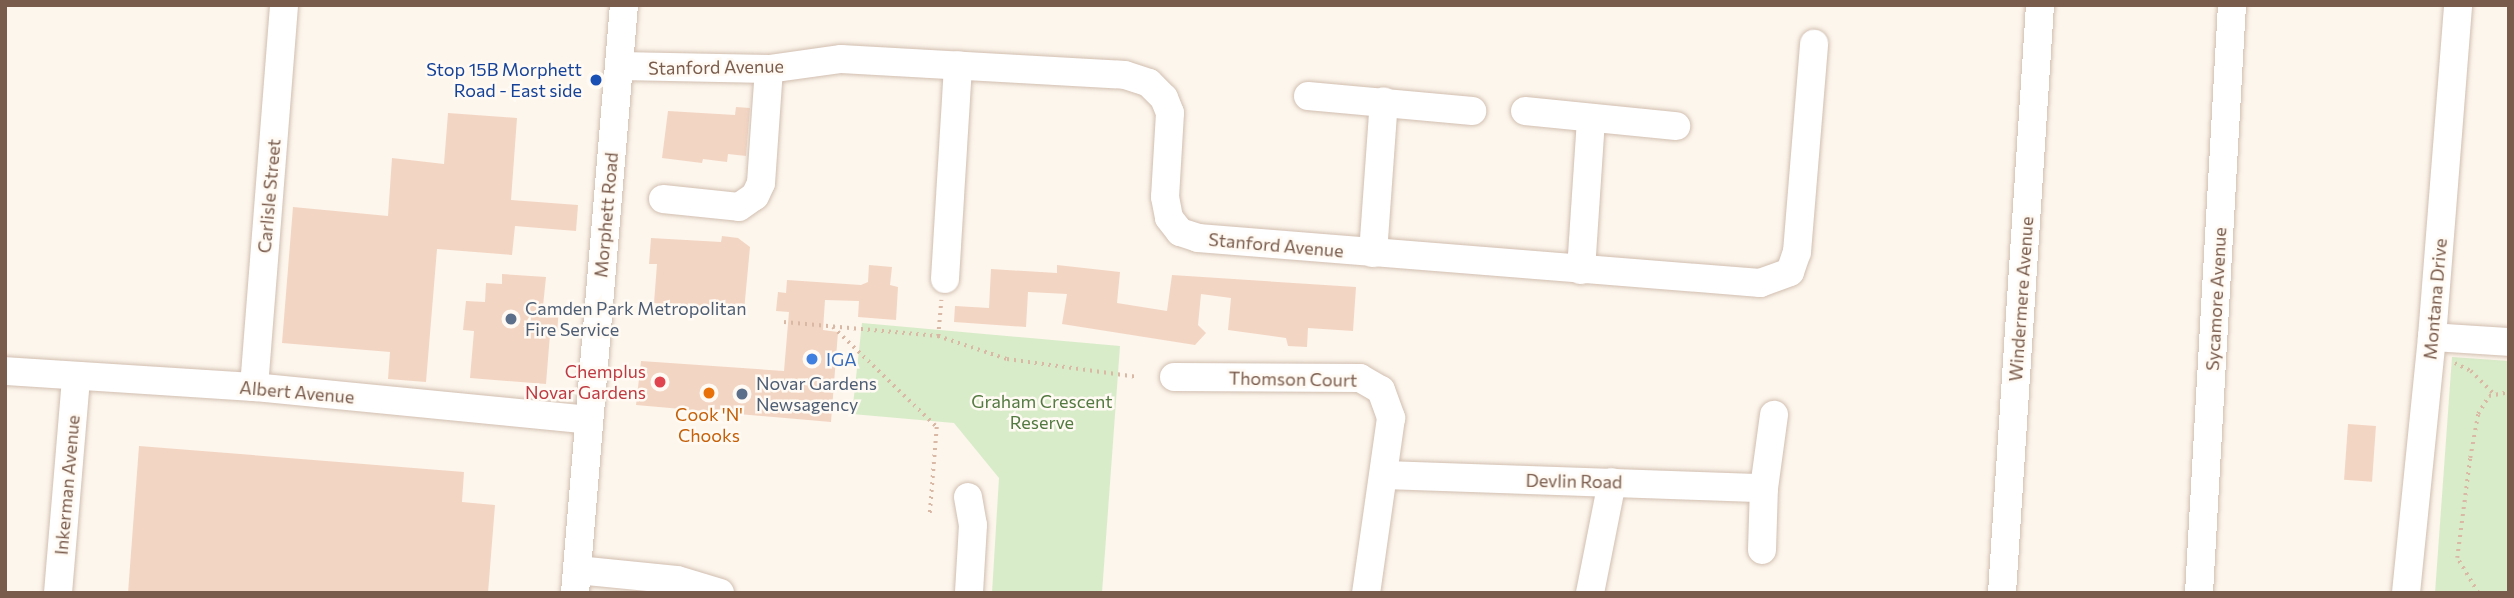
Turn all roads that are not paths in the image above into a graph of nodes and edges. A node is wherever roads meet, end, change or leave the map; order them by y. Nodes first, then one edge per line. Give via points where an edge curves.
1 (284, 5) edge
2 (624, 5) edge
3 (2040, 5) edge
4 (2232, 5) edge
5 (2458, 5) edge
6 (1814, 44) dead end
7 (958, 65) junction
8 (620, 66) junction
9 (769, 69) junction
10 (1308, 96) dead end
11 (1384, 101) junction
12 (1472, 111) dead end
13 (1525, 111) dead end
14 (1591, 118) junction
15 (1676, 126) dead end
16 (663, 199) dead end
17 (1373, 253) junction
18 (1581, 271) junction
19 (943, 286) road end
20 (2509, 342) edge
21 (2441, 348) junction
22 (5, 371) edge
23 (76, 377) junction
24 (1174, 377) dead end
25 (254, 387) junction
26 (1774, 415) dead end
27 (588, 420) junction
28 (1385, 475) junction
29 (1612, 482) junction
30 (1764, 488) junction
31 (968, 497) dead end
32 (1762, 550) dead end
33 (576, 582) edge
34 (58, 593) edge
35 (720, 593) edge
36 (969, 593) edge
37 (1366, 593) edge
38 (1590, 593) edge
39 (2001, 593) edge
40 (2199, 593) edge
41 (2406, 593) edge

1 - 25 street, Carlisle Street
2 - 8 street, Morphett Road
3 - 39 street, Windermere Avenue
4 - 40 street, Sycamore Avenue
5 - 21 street, Montana Drive
6 - 18 street, Stanford Avenue via 1797,252 1790,272 1760,283
7 - 9 street, Stanford Avenue via 841,59
7 - 17 street, Stanford Avenue via 1125,75 1149,83 1164,98 1170,113 1165,197 1169,218 1180,232 1198,238
7 - 19 street
8 - 9 street, Stanford Avenue
8 - 27 street, Morphett Road
9 - 16 street via 761,183 755,196 739,207
10 - 11 street
11 - 12 street
11 - 17 street
13 - 14 street
14 - 15 street
14 - 18 street
17 - 18 street, Stanford Avenue
20 - 21 street
21 - 41 street, Montana Drive
22 - 23 street, Albert Avenue
23 - 25 street, Albert Avenue
23 - 34 street, Inkerman Avenue
24 - 28 street, Thomson Court via 1360,378 1381,390 1391,418
25 - 27 street, Albert Avenue
26 - 30 street
27 - 33 street, Morphett Road
28 - 29 street, Devlin Road
28 - 37 street
29 - 30 street, Devlin Road
29 - 38 street
30 - 32 street
31 - 36 street via 973,525
33 - 35 street via 677,580

